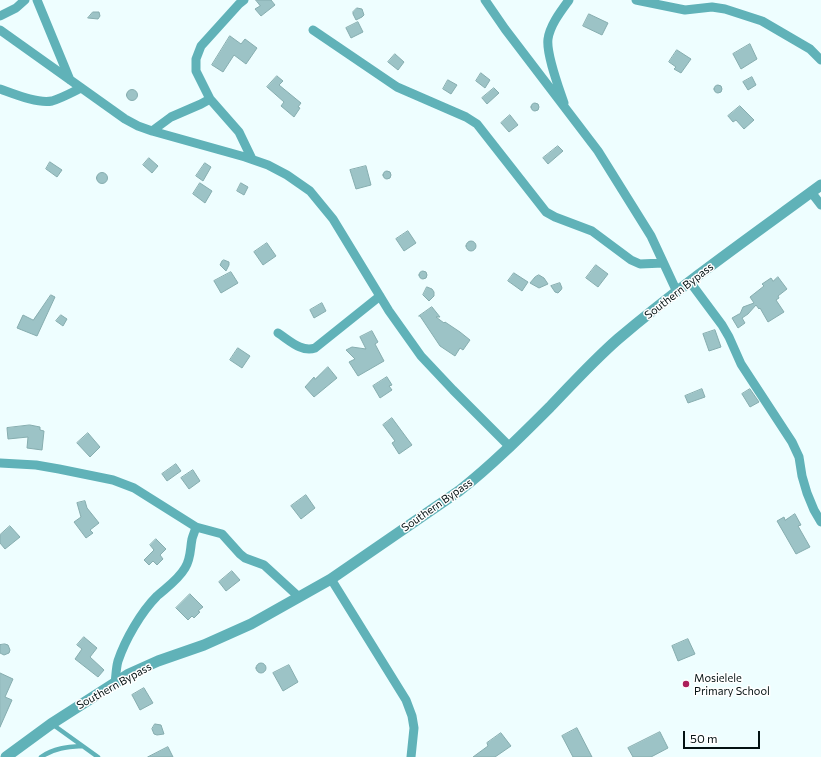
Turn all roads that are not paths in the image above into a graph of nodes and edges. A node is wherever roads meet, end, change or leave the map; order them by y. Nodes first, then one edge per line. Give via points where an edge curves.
1 (25, 0) edge
2 (37, 0) edge
3 (244, 0) edge
4 (485, 0) edge
5 (569, 0) edge
6 (636, 0) edge
7 (0, 16) edge
8 (0, 30) edge
9 (313, 30) dead end
10 (821, 60) edge
11 (70, 81) junction
12 (81, 88) junction
13 (0, 89) edge
14 (210, 99) junction
15 (566, 109) junction
16 (152, 131) junction
17 (252, 159) junction
18 (821, 185) edge
19 (811, 192) junction
20 (821, 205) edge
21 (663, 263) junction
22 (690, 282) junction
23 (677, 292) junction
24 (380, 296) junction
25 (278, 333) dead end
26 (510, 447) junction
27 (0, 463) edge
28 (821, 522) edge
29 (196, 527) junction
30 (331, 579) junction
31 (299, 597) junction
32 (115, 682) junction
33 (51, 724) junction
34 (82, 746) junction
35 (6, 757) edge
36 (41, 757) edge
37 (98, 757) edge
38 (411, 757) edge

1 - 7 street
2 - 11 street
3 - 14 street via 201,46 196,59 196,71
4 - 15 street
5 - 15 street via 552,27 548,40 550,56
6 - 10 street via 685,10 712,7 725,9 762,21 810,49
8 - 11 street
9 - 21 street via 397,87 477,124 546,212 592,231 640,264
11 - 12 street
12 - 13 street via 50,101 40,101
12 - 16 street via 125,119
14 - 16 street via 171,117
14 - 17 street via 239,132
15 - 21 street via 598,152 644,224
16 - 17 street
17 - 24 street via 287,175 310,191 333,219
18 - 19 street, Southern Bypass
19 - 20 street
19 - 22 street, Southern Bypass
21 - 23 street
22 - 23 street, Southern Bypass
22 - 28 street via 722,325 741,364 792,442 799,457 807,494
23 - 26 street, Southern Bypass via 592,363
24 - 25 street via 310,350 303,349
24 - 26 street via 421,356
26 - 30 street, Southern Bypass via 459,491
27 - 29 street via 36,465 113,480 134,488
29 - 31 street via 222,534 240,554 264,565
29 - 32 street via 189,560 184,569 144,613 124,645
30 - 31 street, Southern Bypass
30 - 38 street via 406,700 414,728
31 - 32 street, Southern Bypass via 231,634 158,661
32 - 33 street, Southern Bypass
33 - 34 lane
33 - 35 street, Southern Bypass
34 - 36 lane via 59,748
34 - 37 lane

